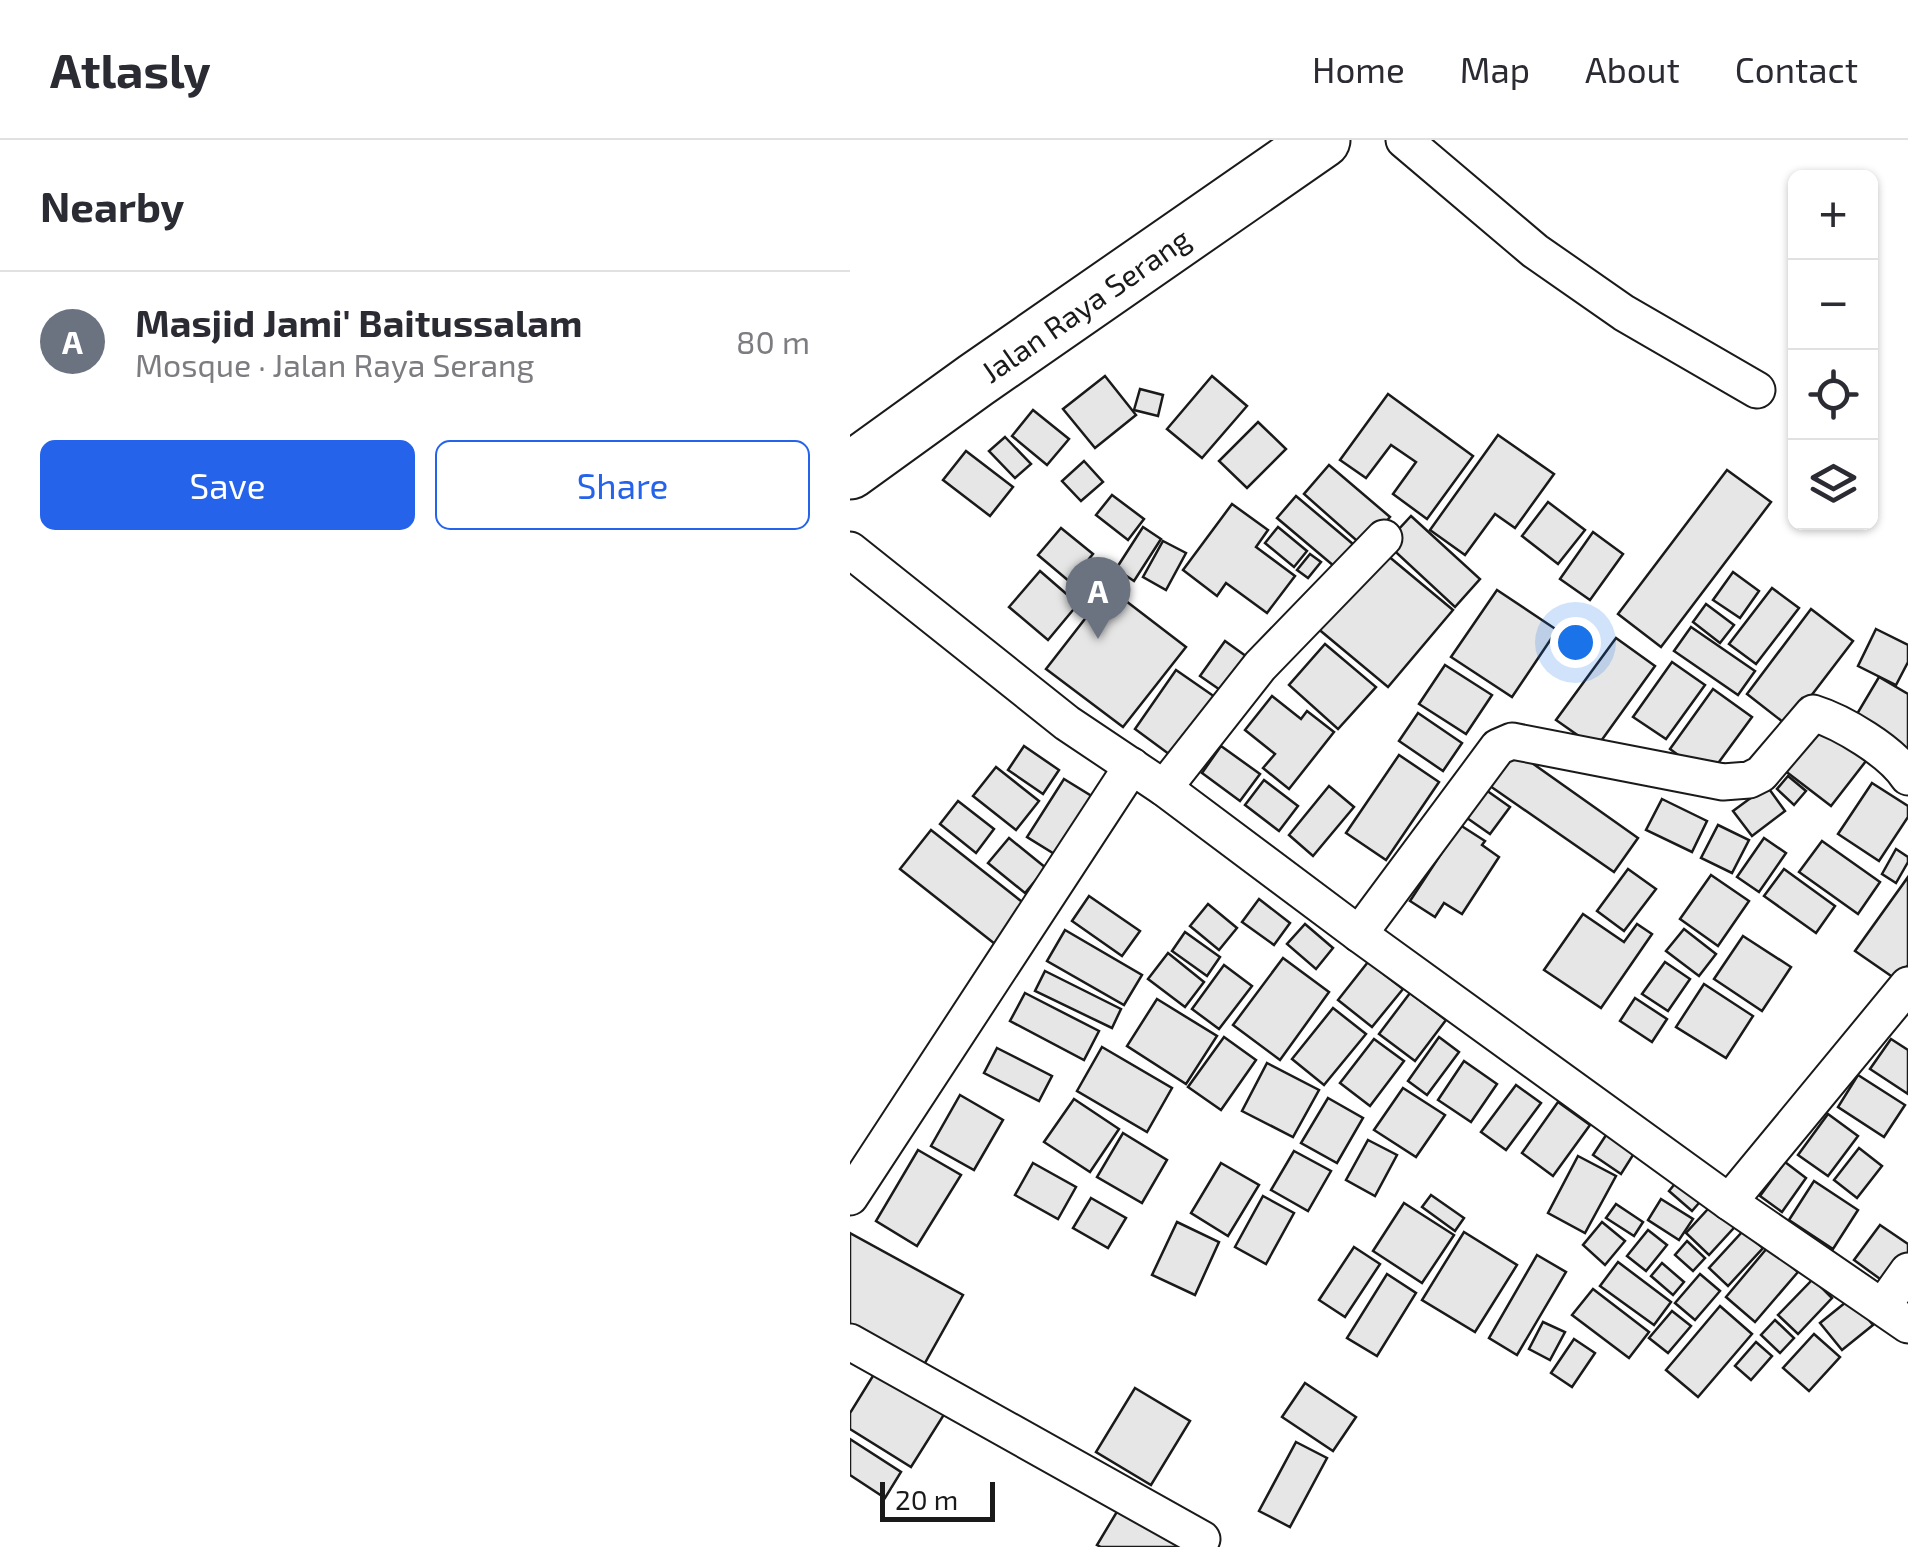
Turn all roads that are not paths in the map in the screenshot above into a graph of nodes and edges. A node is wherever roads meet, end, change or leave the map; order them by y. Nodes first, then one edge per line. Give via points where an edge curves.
1 (1322, 140) edge
2 (1404, 140) edge
3 (1757, 390) dead end
4 (850, 471) edge
5 (1384, 538) dead end
6 (850, 550) edge
7 (1132, 766) junction
8 (1908, 777) edge
9 (1164, 788) junction
10 (1359, 934) junction
11 (1908, 985) edge
12 (850, 1197) edge
13 (1729, 1202) junction
14 (1908, 1271) edge
15 (1896, 1316) edge
16 (850, 1342) edge
17 (1202, 1539) dead end

1 - 4 highway, Jalan Raya Serang
2 - 3 street via 1535,251 1624,313
5 - 9 street via 1260,666
6 - 7 street via 1066,723
7 - 9 street
7 - 12 street
8 - 10 street via 1878,749 1813,713 1749,780 1722,782 1512,741 1498,747
9 - 10 street
10 - 13 street
11 - 13 street
13 - 15 street
14 - 15 street
16 - 17 street

